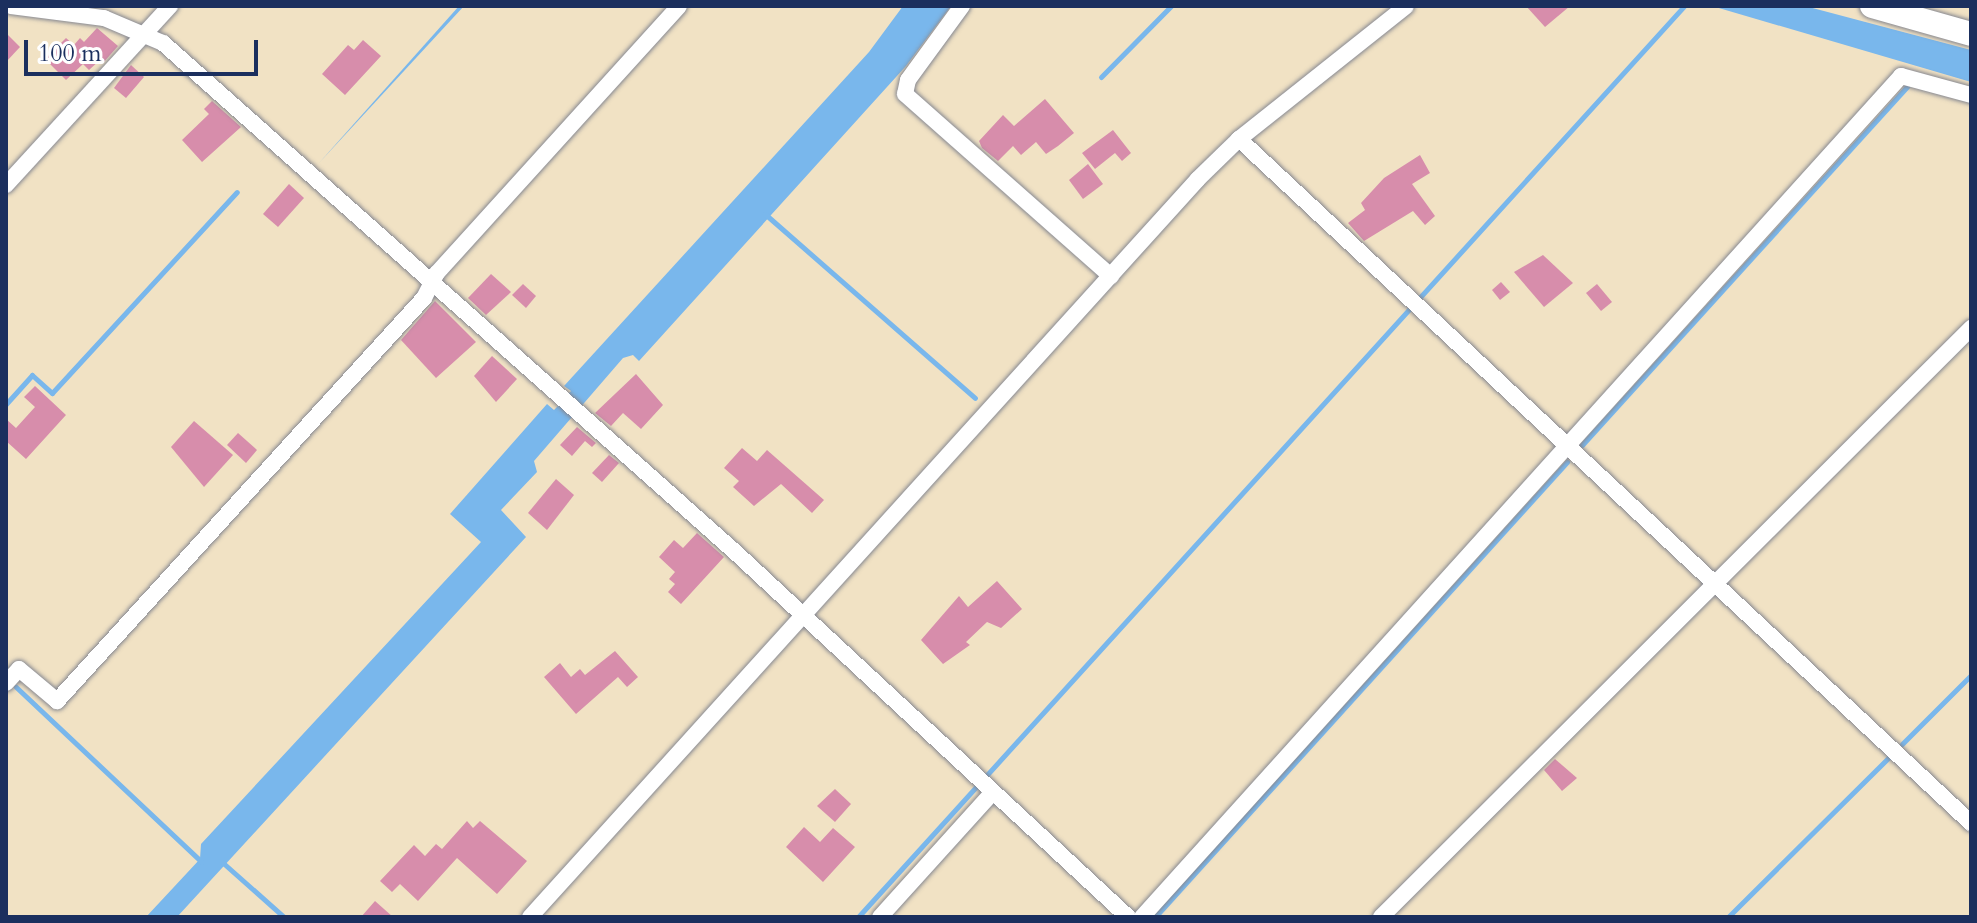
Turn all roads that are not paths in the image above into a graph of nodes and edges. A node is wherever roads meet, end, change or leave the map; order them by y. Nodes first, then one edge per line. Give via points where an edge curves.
1 (11, 6) edge
2 (170, 6) edge
3 (679, 6) edge
4 (962, 6) edge
5 (1406, 6) edge
6 (1872, 6) edge
7 (146, 33) junction
8 (1971, 34) edge
9 (1971, 95) edge
10 (1239, 139) junction
11 (6, 185) edge
12 (1111, 276) junction
13 (431, 286) junction
14 (1971, 328) edge
15 (1566, 446) junction
16 (1715, 584) junction
17 (804, 615) junction
18 (6, 683) edge
19 (984, 786) junction
20 (1971, 823) edge
21 (530, 917) edge
22 (880, 917) edge
23 (1128, 917) edge
24 (1142, 917) edge
25 (1381, 917) edge

1 - 7 street via 104,18
2 - 7 street
3 - 13 street via 437,273
4 - 12 street via 908,80 905,94
5 - 10 street
6 - 8 street
7 - 11 street
7 - 13 street via 195,70
9 - 15 street via 1901,76
10 - 12 street
10 - 15 street
12 - 17 street
13 - 17 street
13 - 18 street via 57,701 19,669
14 - 16 street
15 - 16 street
15 - 24 street
16 - 20 street
16 - 25 street
17 - 19 street
17 - 21 street
19 - 22 street
19 - 23 street

